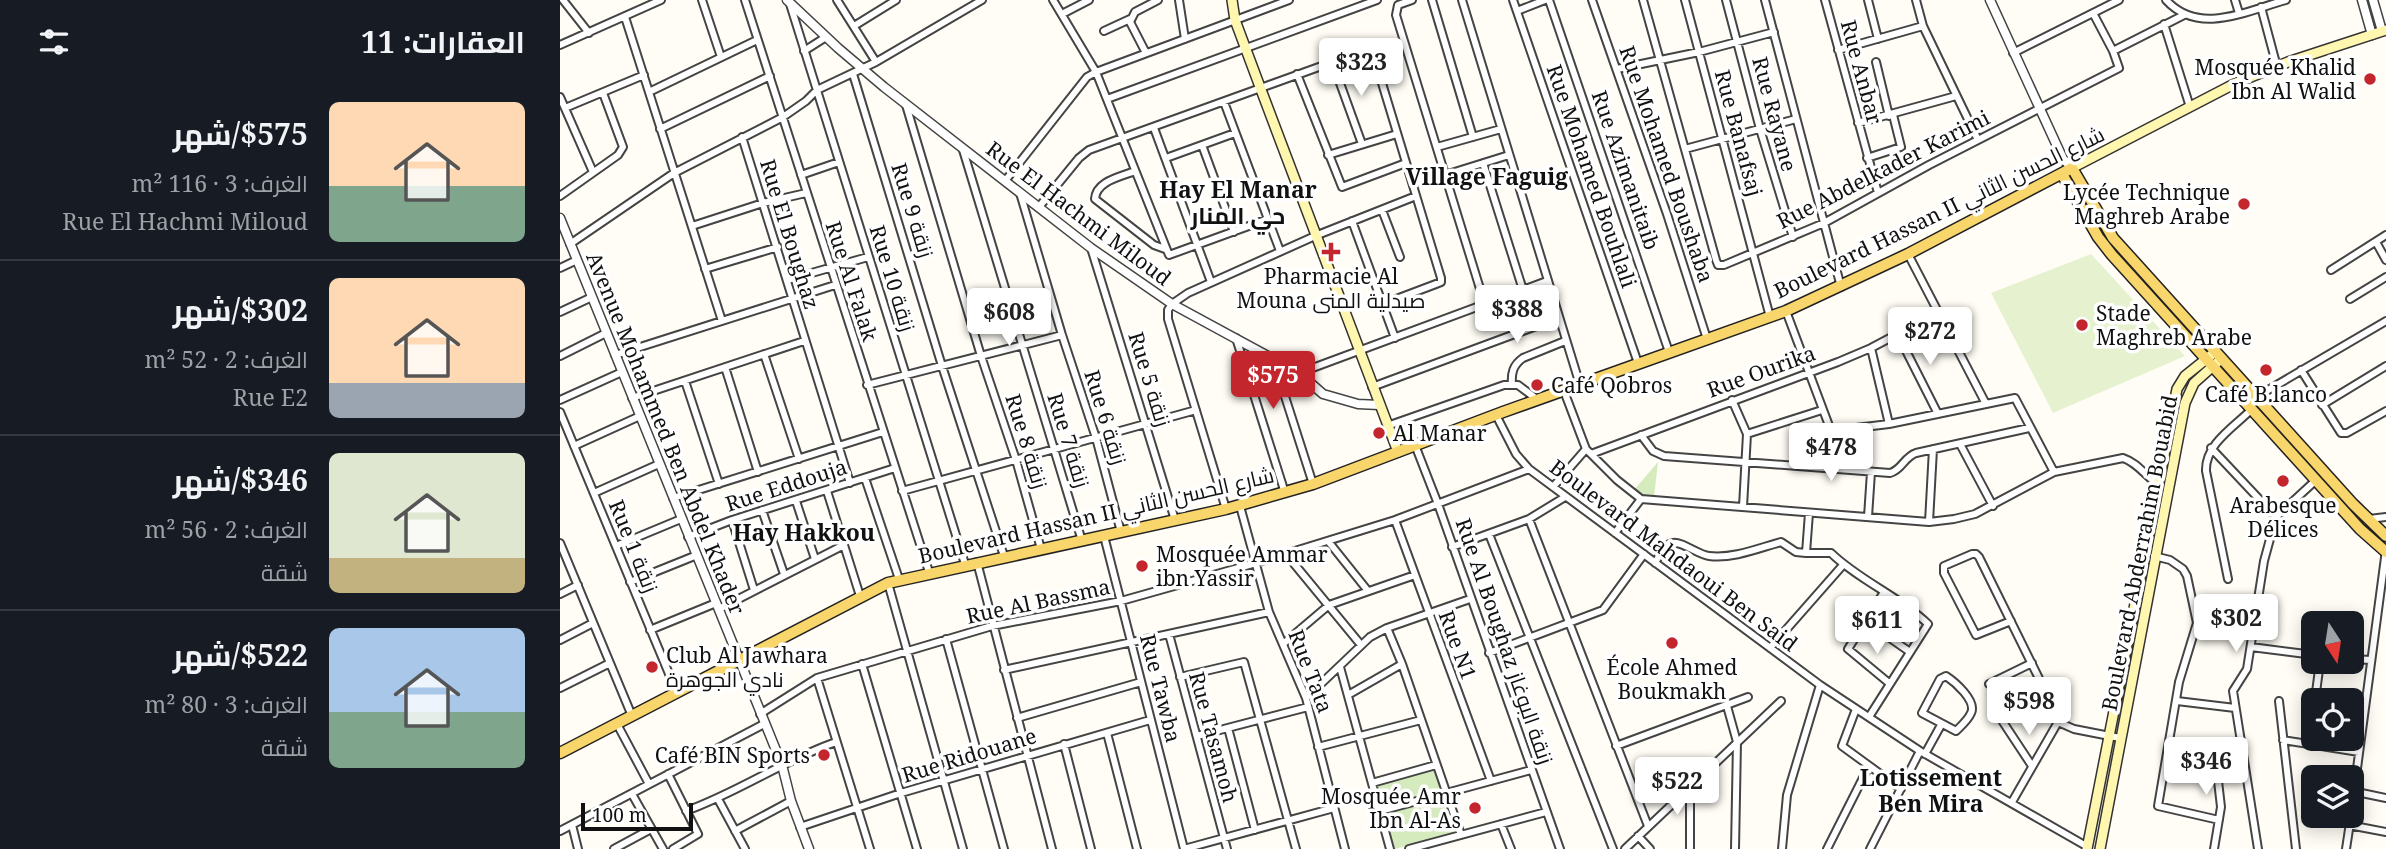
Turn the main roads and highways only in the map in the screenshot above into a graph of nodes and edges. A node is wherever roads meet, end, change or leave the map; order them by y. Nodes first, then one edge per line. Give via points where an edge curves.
1 (1232, 0) edge
2 (2380, 32) edge
3 (2072, 168) junction
4 (2062, 174) junction
5 (2218, 355) junction
6 (2209, 363) junction
7 (1398, 452) junction
8 (2386, 536) edge
9 (2386, 551) edge
10 (2115, 737) junction
11 (560, 753) edge
12 (2087, 848) edge
13 (2100, 849) edge

1 - 7 main road via 1260,87
2 - 3 main road, Boulevard Hassan II شارع الحسن الثاني via 2236,83
3 - 4 main road, Boulevard Hassan II شارع الحسن الثاني
3 - 5 main road via 2113,237
4 - 6 main road via 2106,247
4 - 7 main road, Boulevard Hassan II شارع الحسن الثاني via 1786,311
5 - 6 main road, Boulevard Abderrahim Bouabid
5 - 8 main road
6 - 9 main road via 2371,541
6 - 10 main road, Boulevard Abderrahim Bouabid via 2188,394
6 - 10 main road, Boulevard Abderrahim Bouabid via 2185,376 2177,389
7 - 11 main road, Boulevard Hassan II شارع الحسن الثاني via 1240,506 893,581
10 - 12 main road, Boulevard Abderrahim Bouabid
10 - 13 main road, Boulevard Abderrahim Bouabid

